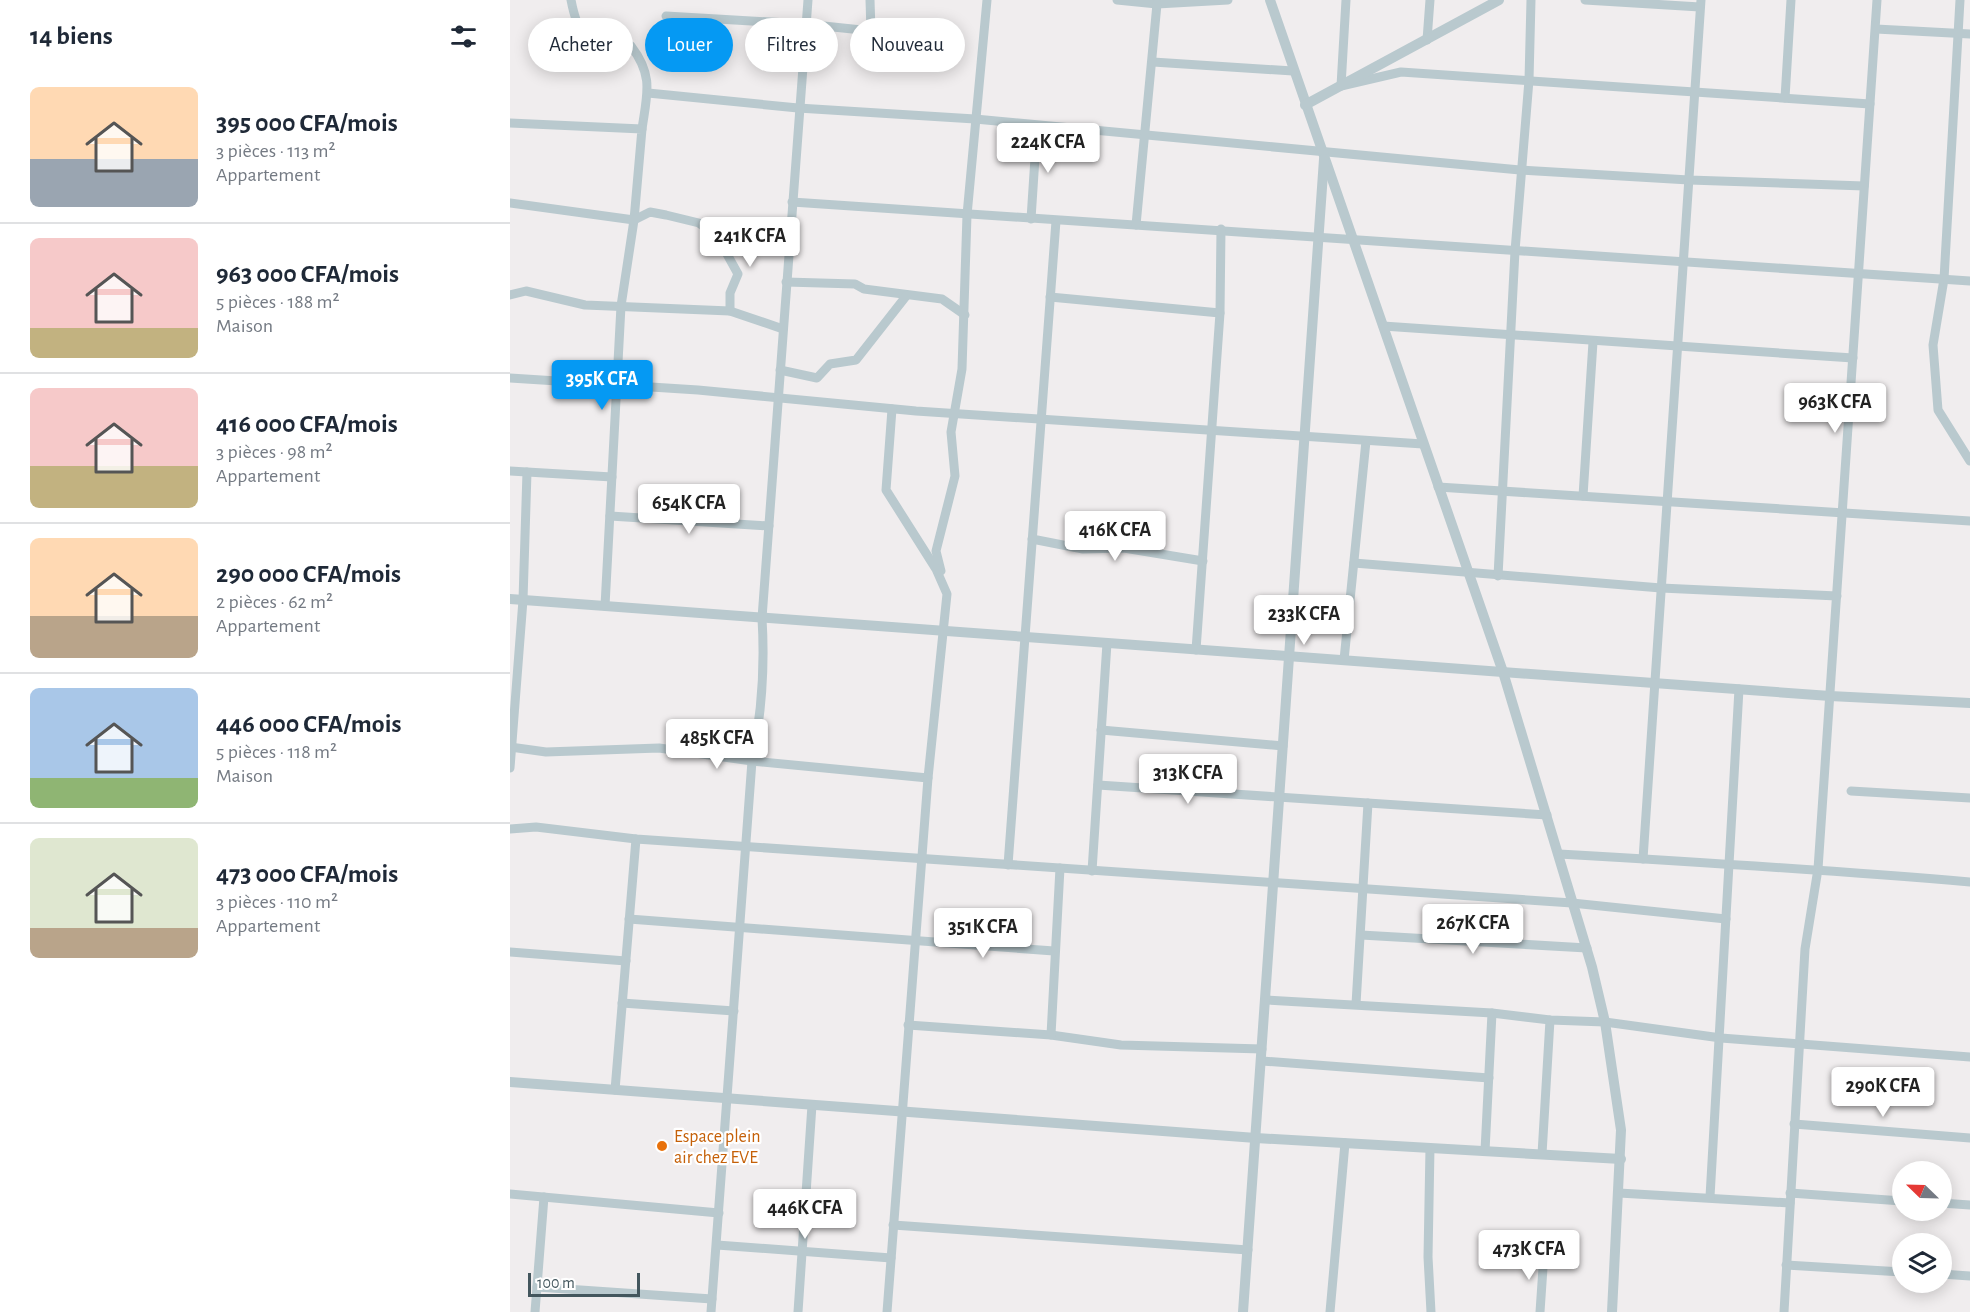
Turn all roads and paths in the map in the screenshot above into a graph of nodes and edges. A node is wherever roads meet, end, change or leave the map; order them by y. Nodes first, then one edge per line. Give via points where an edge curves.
1 (571, 0) edge
2 (808, 0) edge
3 (870, 0) edge
4 (987, 0) edge
5 (1117, 0) edge
6 (1228, 0) edge
7 (1270, 0) edge
8 (1346, 0) edge
9 (1430, 0) edge
10 (1499, 0) edge
11 (1531, 0) edge
12 (1585, 0) edge
13 (1791, 0) edge
14 (1877, 0) edge
15 (1959, 0) edge
16 (1700, 3) edge
17 (1157, 4) junction
18 (666, 16) dead end
19 (806, 18) edge
20 (745, 21) edge
21 (838, 28) edge
22 (1876, 29) junction
23 (1958, 33) junction
24 (1970, 34) edge
25 (1427, 40) junction
26 (1153, 62) junction
27 (1293, 71) junction
28 (801, 72) edge
29 (1529, 80) junction
30 (1341, 86) junction
31 (1695, 91) junction
32 (648, 93) junction
33 (1785, 98) junction
34 (1870, 104) junction
35 (1305, 105) junction
36 (798, 108) junction
37 (975, 119) junction
38 (510, 123) edge
39 (1037, 127) junction
40 (642, 129) junction
41 (1144, 135) junction
42 (1324, 153) junction
43 (1521, 171) junction
44 (1689, 180) junction
45 (1864, 186) junction
46 (792, 202) junction
47 (510, 203) edge
48 (967, 215) junction
49 (1031, 219) junction
50 (634, 220) junction
51 (1056, 221) junction
52 (1136, 225) junction
53 (1221, 229) junction
54 (790, 231) junction
55 (717, 236) junction
56 (1318, 236) junction
57 (1352, 239) junction
58 (1515, 251) junction
59 (1683, 263) junction
60 (1859, 274) junction
61 (1944, 279) junction
62 (1970, 281) edge
63 (786, 282) junction
64 (510, 295) edge
65 (908, 295) junction
66 (1050, 297) junction
67 (621, 306) junction
68 (730, 311) junction
69 (1220, 313) junction
70 (964, 315) junction
71 (1383, 326) junction
72 (783, 328) junction
73 (1512, 335) junction
74 (1593, 342) junction
75 (1677, 347) junction
76 (1853, 358) junction
77 (780, 370) junction
78 (510, 378) edge
79 (617, 384) junction
80 (778, 397) junction
81 (892, 409) junction
82 (956, 412) junction
83 (1041, 418) junction
84 (1212, 429) junction
85 (1305, 435) junction
86 (1366, 441) junction
87 (1423, 444) junction
88 (1970, 461) edge
89 (510, 471) edge
90 (527, 472) junction
91 (612, 477) junction
92 (1438, 487) junction
93 (1505, 491) junction
94 (1583, 496) junction
95 (1667, 502) junction
96 (1843, 513) junction
97 (610, 516) junction
98 (1970, 521) edge
99 (769, 526) junction
100 (1032, 539) junction
101 (1203, 561) junction
102 (1354, 563) junction
103 (1468, 574) junction
104 (1498, 576) junction
105 (1661, 588) junction
106 (947, 594) junction
107 (1837, 596) junction
108 (510, 599) edge
109 (523, 600) junction
110 (605, 606) junction
111 (762, 618) junction
112 (941, 631) junction
113 (1025, 637) junction
114 (1107, 643) junction
115 (1196, 650) junction
116 (1289, 656) junction
117 (1344, 660) junction
118 (1503, 672) junction
119 (1655, 683) junction
120 (1739, 689) junction
121 (1830, 696) junction
122 (1970, 704) edge
123 (1101, 730) junction
124 (1283, 746) junction
125 (511, 747) edge
126 (752, 761) junction
127 (510, 768) edge
128 (928, 778) junction
129 (1098, 785) junction
130 (1851, 791) dead end
131 (1280, 797) junction
132 (1970, 798) edge
133 (1368, 803) junction
134 (1547, 815) junction
135 (510, 830) edge
136 (636, 838) junction
137 (746, 846) junction
138 (1559, 854) junction
139 (921, 859) junction
140 (1643, 859) junction
141 (1008, 865) junction
142 (1728, 866) junction
143 (1060, 868) junction
144 (1818, 869) junction
145 (1092, 871) junction
146 (1970, 882) edge
147 (1274, 883) junction
148 (1364, 888) junction
149 (1572, 903) junction
150 (629, 919) junction
151 (1726, 919) junction
152 (740, 929) junction
153 (1361, 935) junction
154 (915, 940) junction
155 (1587, 948) junction
156 (1054, 951) junction
157 (510, 952) edge
158 (626, 961) junction
159 (1266, 1000) junction
160 (622, 1003) junction
161 (1356, 1004) junction
162 (734, 1011) junction
163 (1492, 1013) junction
164 (1550, 1020) junction
165 (1605, 1022) junction
166 (909, 1025) junction
167 (1051, 1035) junction
168 (1721, 1038) junction
169 (1800, 1045) junction
170 (1262, 1055) junction
171 (1970, 1057) edge
172 (1489, 1078) junction
173 (510, 1082) edge
174 (615, 1090) junction
175 (728, 1098) junction
176 (812, 1105) junction
177 (902, 1111) junction
178 (1794, 1124) junction
179 (1256, 1138) junction
180 (1970, 1138) edge
181 (1346, 1143) junction
182 (1430, 1148) junction
183 (1485, 1151) junction
184 (1542, 1154) junction
185 (1621, 1159) junction
186 (1619, 1193) junction
187 (510, 1194) edge
188 (544, 1197) junction
189 (1710, 1197) junction
190 (1790, 1198) junction
191 (1892, 1201) edge
192 (1952, 1204) edge
193 (1970, 1205) edge
194 (718, 1213) junction
195 (893, 1225) junction
196 (717, 1245) junction
197 (1248, 1250) junction
198 (802, 1253) junction
199 (1544, 1253) dead end
200 (891, 1258) junction
201 (1786, 1265) junction
202 (1892, 1271) edge
203 (1952, 1274) edge
204 (1970, 1275) edge
205 (537, 1287) junction
206 (712, 1299) junction
207 (535, 1312) edge
208 (711, 1312) edge
209 (798, 1312) edge
210 (887, 1312) edge
211 (1243, 1312) edge
212 (1330, 1312) edge
213 (1431, 1312) edge
214 (1540, 1312) edge
215 (1612, 1312) edge
216 (1784, 1312) edge

1 - 32 street via 576,27 586,37 631,46 645,68
2 - 19 street
3 - 21 street via 871,31
4 - 37 street
5 - 17 street
6 - 17 street
7 - 27 street
8 - 30 street
9 - 25 street
10 - 25 street
11 - 29 street
12 - 16 street
13 - 33 street
14 - 22 street
15 - 23 street
16 - 31 street
17 - 26 street
18 - 20 street
22 - 23 street
22 - 34 street
23 - 24 street
23 - 61 street
25 - 30 street
26 - 27 street
26 - 41 street
27 - 35 street
28 - 36 street
29 - 30 street via 1401,72
29 - 31 street
29 - 43 street
30 - 35 street
31 - 33 street
31 - 44 street
32 - 36 street
32 - 40 street
33 - 34 street
34 - 45 street
35 - 42 street
36 - 37 street
36 - 46 street
37 - 39 street
37 - 48 street
38 - 40 street
39 - 41 street
39 - 49 street
40 - 50 street
41 - 42 street
41 - 52 street
42 - 43 street
42 - 56 street
42 - 57 street
43 - 44 street
43 - 58 street
44 - 45 street
44 - 59 street
45 - 60 street
46 - 48 street
46 - 54 street
47 - 50 street
48 - 49 street
48 - 70 street
49 - 51 street
50 - 55 street via 650,212 666,215 699,223
50 - 67 street
51 - 52 street
51 - 66 street
52 - 53 street
53 - 56 street
53 - 69 street
54 - 55 street
54 - 63 street
55 - 68 street via 738,274 730,293
56 - 57 street
56 - 85 street
57 - 58 street
57 - 71 street
58 - 59 street
58 - 73 street
59 - 60 street
59 - 75 street
60 - 61 street
60 - 76 street
61 - 62 street
61 - 88 street via 1933,345 1938,410
63 - 65 street via 855,284 864,289
63 - 72 street
64 - 67 street via 526,291 585,305
65 - 70 street via 942,299
65 - 77 street via 856,360 830,364 817,378
66 - 69 street
66 - 83 street
67 - 68 street
67 - 79 street
68 - 72 street
69 - 84 street
70 - 82 street
71 - 73 street
71 - 87 street
72 - 77 street
73 - 74 street
73 - 93 street
74 - 75 street
74 - 94 street
75 - 76 street
75 - 95 street
76 - 96 street
77 - 80 street
78 - 79 street
79 - 80 street
79 - 91 street
80 - 81 street
80 - 99 street
81 - 82 street
81 - 106 street via 886,490 936,569
82 - 83 street
82 - 106 street via 951,432 954,487 936,551
83 - 84 street
83 - 100 street
84 - 85 street
84 - 101 street
85 - 86 street
85 - 116 street
86 - 87 street
86 - 102 street
87 - 92 street
89 - 90 street
90 - 91 street
90 - 109 street
91 - 97 street
92 - 93 street
92 - 103 street
93 - 94 street
93 - 104 street
94 - 95 street
95 - 96 street
95 - 105 street
96 - 98 street
96 - 107 street
97 - 99 street
97 - 110 street
99 - 111 street
100 - 101 street via 1083,549 1124,549
100 - 113 street
101 - 115 street
102 - 103 street
102 - 117 street
103 - 104 street
103 - 118 street
104 - 105 street
105 - 107 street
105 - 119 street
106 - 112 street
107 - 121 street
108 - 109 street
109 - 110 street
109 - 125 street
110 - 111 street
111 - 112 street
111 - 126 street via 762,706
112 - 113 street
112 - 128 street
113 - 114 street
113 - 141 street
114 - 115 street
114 - 123 street
115 - 116 street
116 - 117 street
116 - 124 street
117 - 118 street
118 - 119 street
118 - 134 street
119 - 120 street
119 - 140 street
120 - 121 street
120 - 142 street
121 - 122 street
121 - 144 street
123 - 124 street
123 - 129 street
124 - 131 street
125 - 126 street via 546,752 659,748
125 - 127 street
126 - 128 street
126 - 137 street
128 - 139 street
129 - 131 street
129 - 145 street
130 - 132 street
131 - 133 street
131 - 147 street
133 - 134 street
133 - 148 street
134 - 138 street
135 - 136 street via 536,827
136 - 137 street
136 - 150 street
137 - 139 street
137 - 152 street
138 - 140 street
138 - 149 street
139 - 141 street
139 - 154 street
140 - 142 street
141 - 143 street
142 - 144 street
142 - 151 street
143 - 145 street
143 - 156 street
144 - 146 street
144 - 169 street via 1805,949
145 - 147 street
147 - 148 street
147 - 159 street
148 - 149 street
148 - 153 street
149 - 151 street
149 - 155 street
150 - 152 street
150 - 158 street
151 - 168 street
152 - 154 street
152 - 162 street
153 - 155 street
153 - 161 street
154 - 156 street
154 - 166 street
155 - 165 street
156 - 167 street
157 - 158 street
158 - 160 street
159 - 161 street
159 - 170 street
160 - 162 street
160 - 174 street
161 - 163 street
162 - 175 street
163 - 164 street
163 - 172 street
164 - 165 street
164 - 184 street
165 - 168 street
165 - 185 street via 1620,1111
166 - 167 street
166 - 177 street
167 - 170 street via 1121,1045
168 - 169 street
168 - 189 street
169 - 171 street
169 - 178 street
170 - 172 street
170 - 179 street
172 - 183 street
173 - 174 street
174 - 175 street
175 - 176 street
175 - 194 street
176 - 177 street
176 - 198 street
177 - 179 street
177 - 195 street
178 - 180 street
178 - 190 street
179 - 181 street
179 - 197 street
181 - 182 street
181 - 212 street
182 - 183 street
182 - 213 street
183 - 184 street
184 - 185 street
185 - 186 street
186 - 189 street
186 - 215 street
187 - 188 street
188 - 194 street
188 - 205 street
189 - 190 street
190 - 191 street
190 - 201 street
192 - 193 street
194 - 196 street
195 - 197 street
195 - 200 street
196 - 198 street
196 - 206 street
197 - 211 street
198 - 200 street
198 - 209 street
199 - 214 street
200 - 210 street
201 - 202 street
201 - 216 street
203 - 204 street
205 - 206 street
205 - 207 street
206 - 208 street

